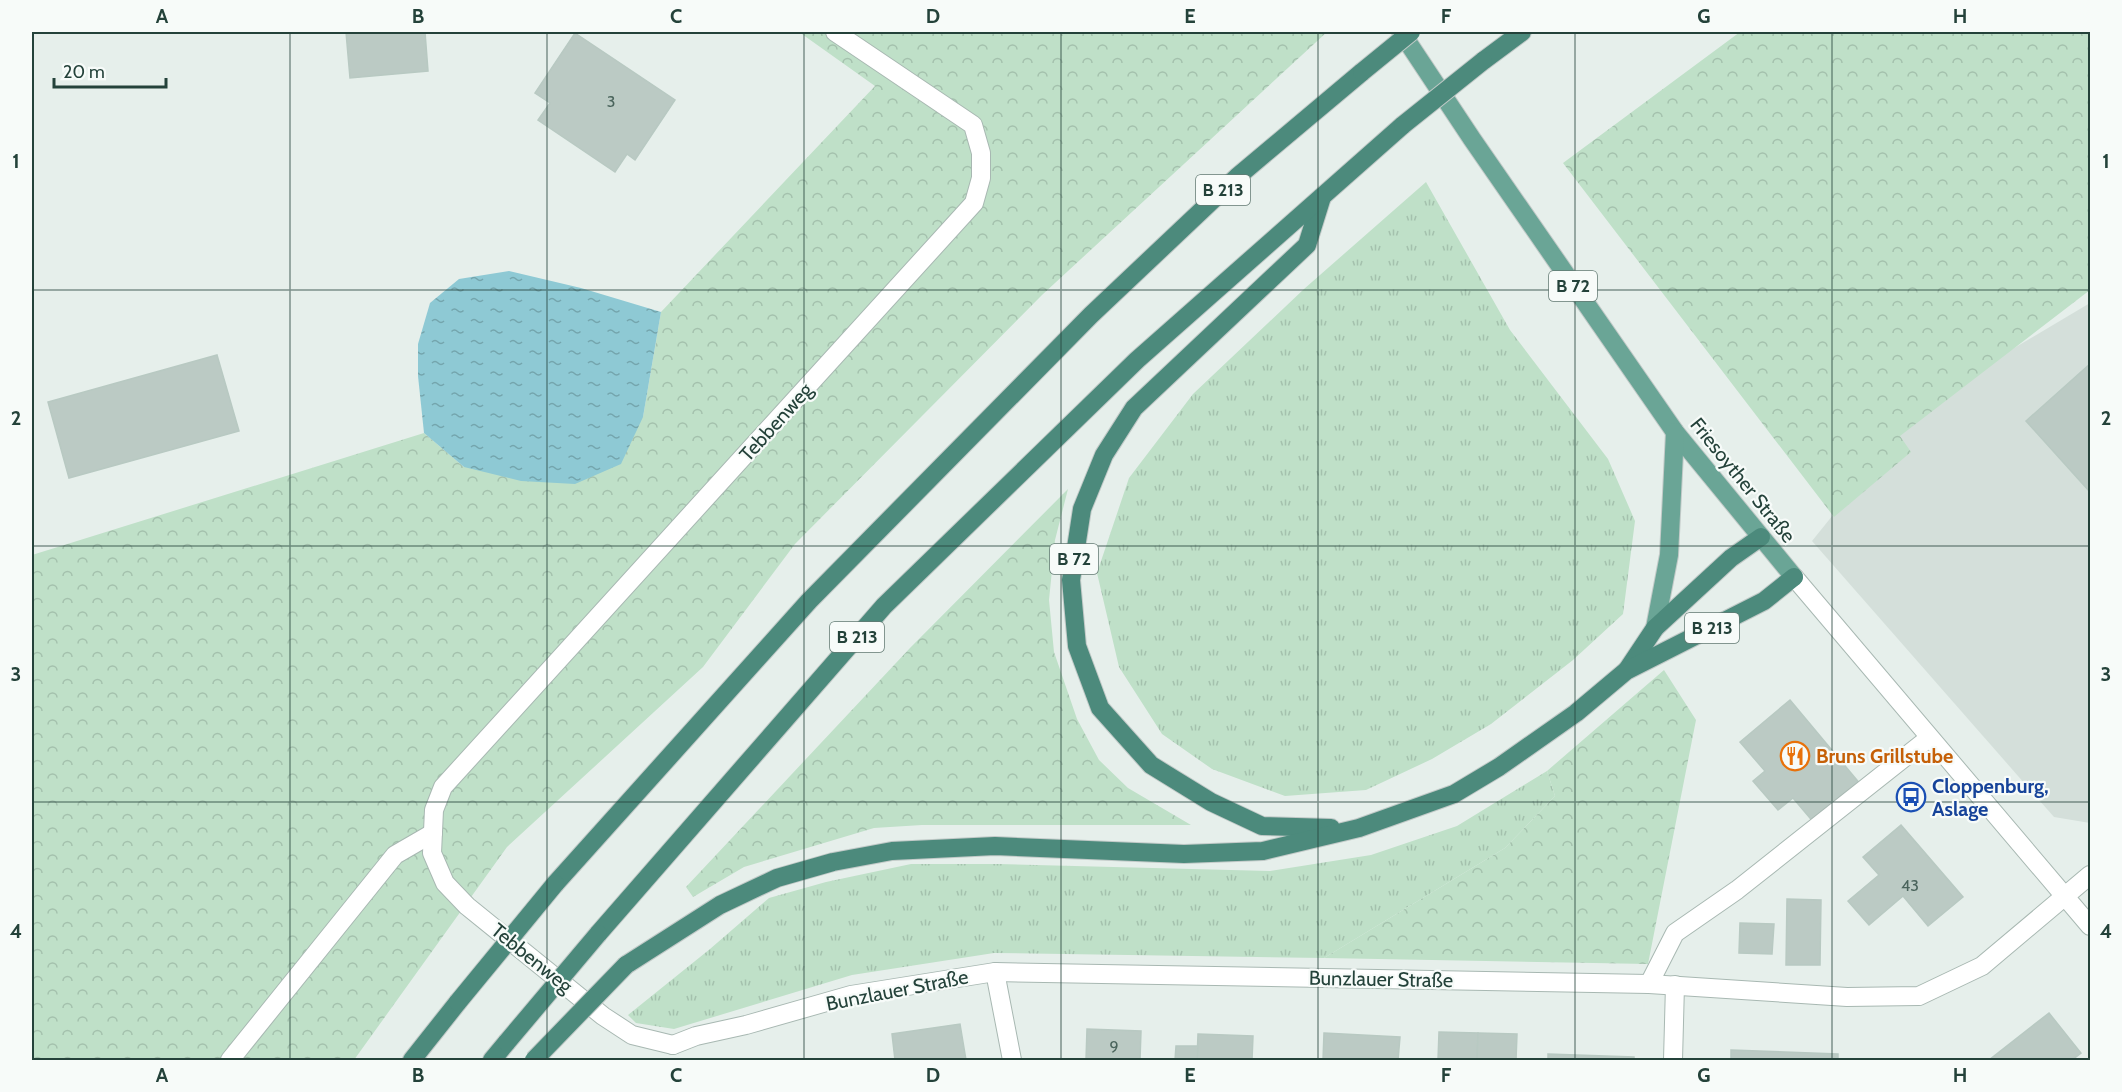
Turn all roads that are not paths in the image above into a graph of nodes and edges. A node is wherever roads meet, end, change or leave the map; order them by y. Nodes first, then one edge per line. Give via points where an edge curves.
1 (836, 32) edge
2 (1401, 32) edge
3 (1411, 32) edge
4 (1522, 32) edge
5 (1322, 195) junction
6 (1675, 432) junction
7 (1761, 537) junction
8 (1794, 577) junction
9 (1655, 628) junction
10 (1626, 671) junction
11 (1929, 738) junction
12 (1359, 828) junction
13 (433, 832) junction
14 (2091, 875) edge
15 (2065, 896) junction
16 (2091, 926) edge
17 (995, 972) junction
18 (1649, 984) junction
19 (1675, 985) junction
20 (672, 1053) edge
21 (230, 1060) edge
22 (412, 1060) edge
23 (492, 1060) edge
24 (534, 1060) edge
25 (1012, 1060) edge
26 (1673, 1060) edge

1 - 13 street, Tebbenweg via 973,125 981,153 981,177 974,203 443,787 434,810
2 - 6 main road, Friesoyther Straße / B 72
3 - 22 highway, B 213, bridge via 1237,177 1091,315 808,601 555,884
4 - 5 highway, bridge
5 - 12 highway, B 72 via 1307,245 1134,408 1104,455 1082,509 1071,580 1077,646 1100,708 1151,765 1211,802 1262,826
5 - 23 highway, B 213, bridge via 1137,360 884,606
6 - 7 main road, Friesoyther Straße / B 72
6 - 9 main road, B 72 via 1669,555
7 - 8 main road, Friesoyther Straße / B 72
7 - 9 highway, B 72 via 1731,558
8 - 10 highway, B 213 via 1764,601
8 - 11 street, Friesoyther Straße
9 - 10 highway, B 72
10 - 12 highway, B 72 via 1566,720 1454,794
11 - 15 street, Friesoyther Straße
11 - 18 street via 1737,890 1675,933
12 - 24 highway, bridge via 1263,851 1184,854 995,846 892,850 833,862 777,878 720,905 626,965
13 - 20 street, Tebbenweg via 432,853 436,863 446,883 467,906 603,1016 632,1035
13 - 21 street via 395,855
14 - 15 street, Bunzlauer Straße
15 - 16 street, Friesoyther Straße
15 - 19 street, Bunzlauer Straße via 1982,966 1919,996 1846,997
17 - 18 street, Bunzlauer Straße
17 - 20 street, Bunzlauer Straße via 851,995 696,1036
17 - 25 street
18 - 19 street, Bunzlauer Straße
19 - 26 street

